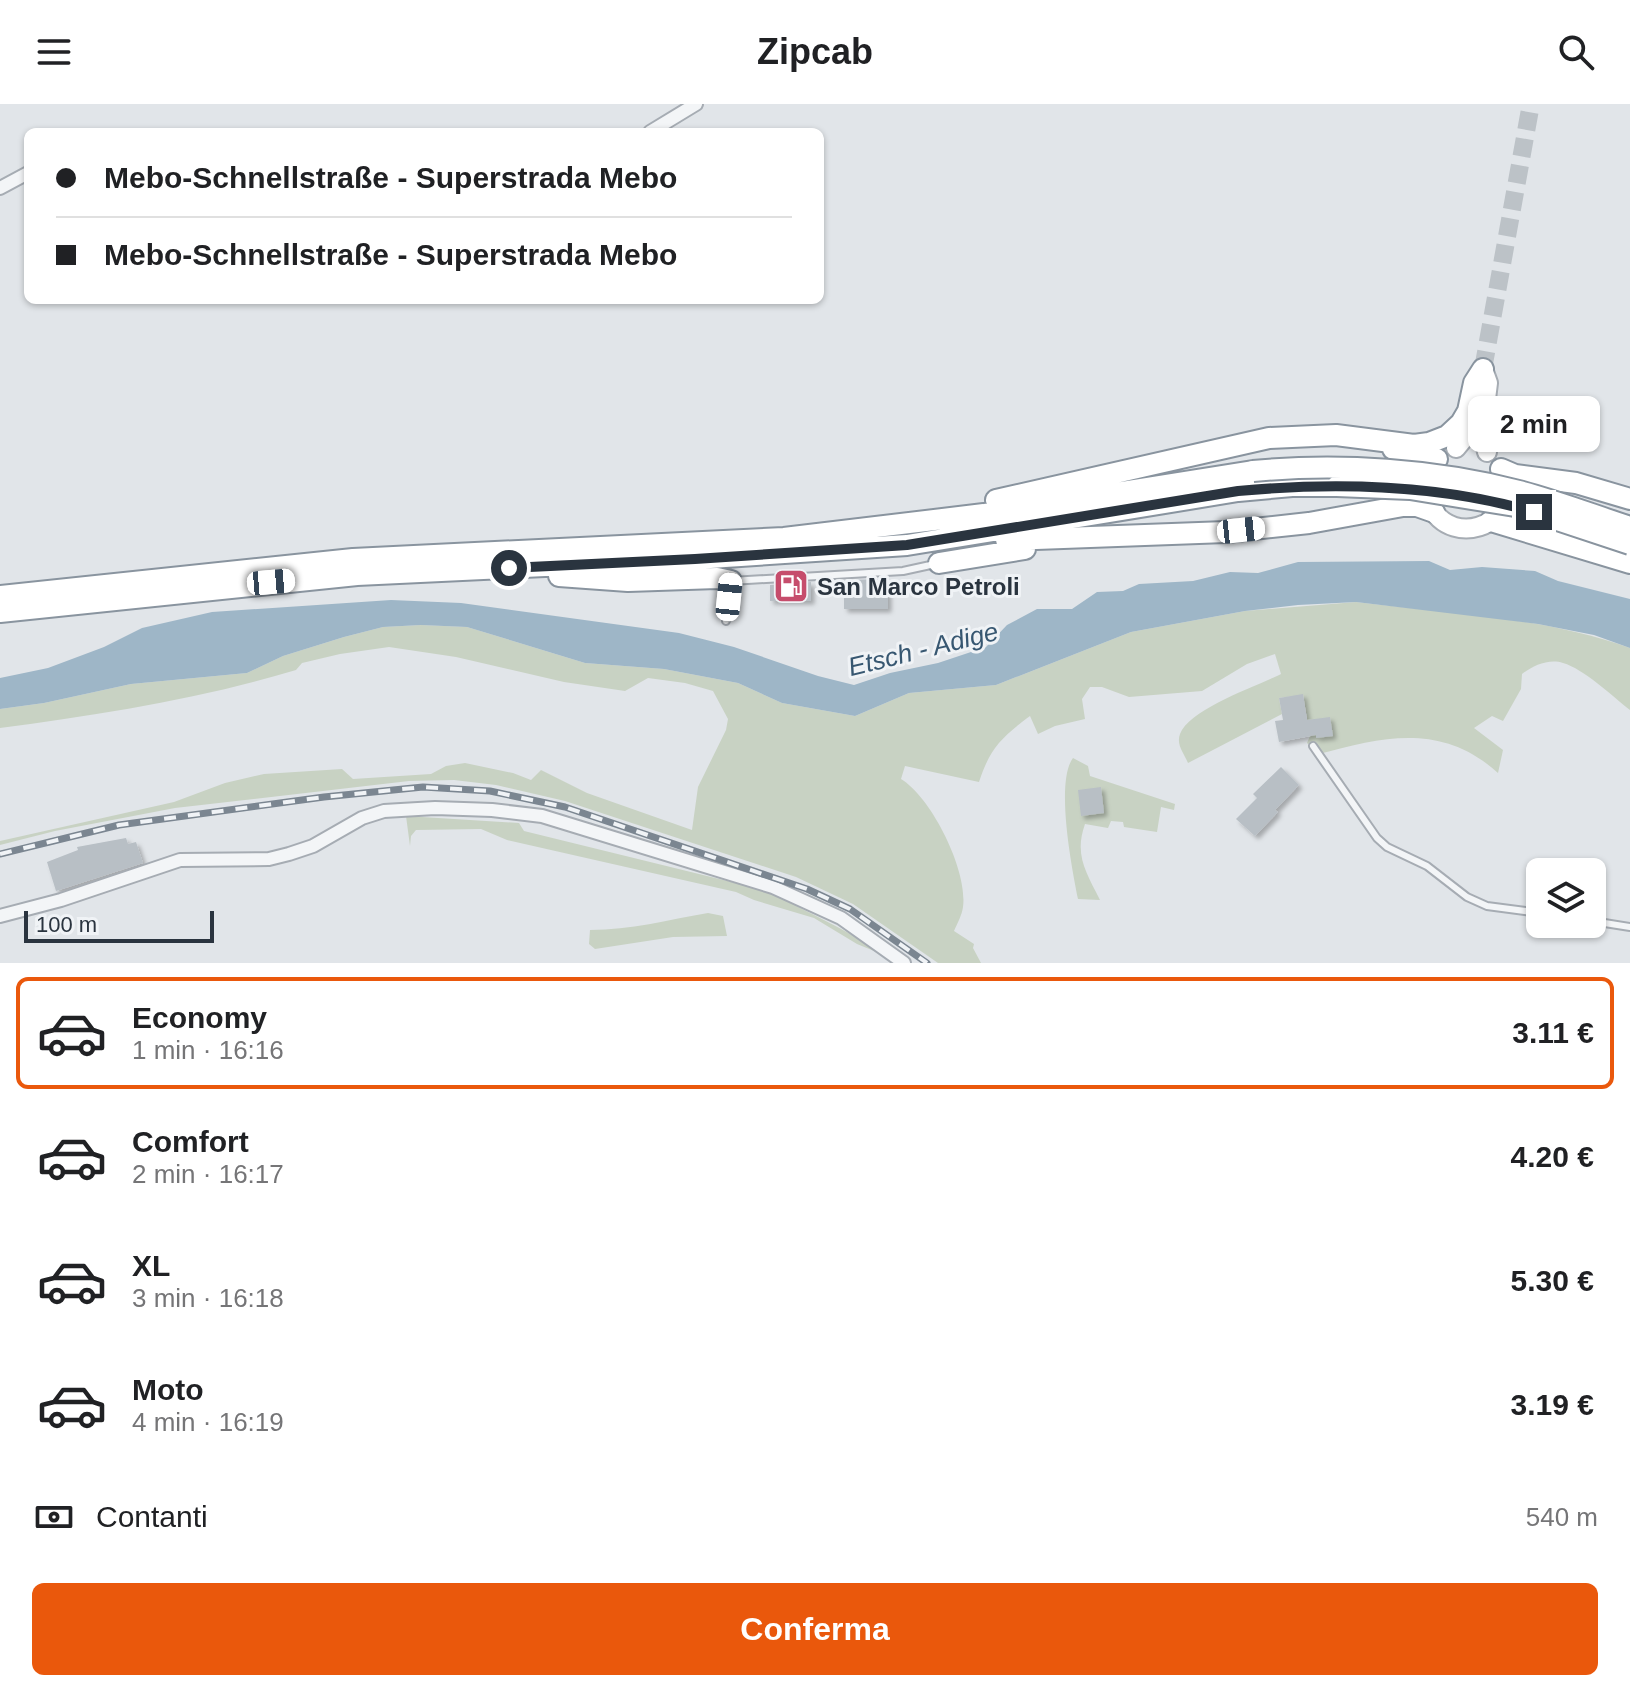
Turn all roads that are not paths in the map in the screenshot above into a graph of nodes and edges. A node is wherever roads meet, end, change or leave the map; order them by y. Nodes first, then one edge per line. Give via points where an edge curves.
1 (696, 104) edge
2 (657, 128) edge
3 (24, 175) edge
4 (0, 188) edge
5 (1483, 369) junction
6 (1363, 438) junction
7 (1456, 448) junction
8 (1487, 452) junction
9 (1437, 459) joint
10 (1501, 469) joint
11 (1630, 499) edge
12 (1430, 505) joint
13 (1491, 521) joint
14 (1630, 527) edge
15 (865, 529) junction
16 (1207, 533) junction
17 (1630, 544) edge
18 (907, 545) junction
19 (939, 563) joint
20 (1630, 563) edge
21 (480, 569) junction
22 (731, 581) junction
23 (0, 596) edge
24 (0, 612) edge
25 (726, 621) dead end
26 (1313, 746) dead end
27 (1526, 911) edge
28 (0, 916) edge
29 (1606, 923) edge
30 (1630, 927) edge
31 (904, 963) edge

1 - 2 street
3 - 4 street
5 - 6 highway via 1468,411 1447,436 1414,445
5 - 7 main road via 1474,426
5 - 8 main road via 1488,383 1482,431
6 - 9 highway via 1415,458
6 - 15 highway via 1261,439 980,504 889,517
7 - 8 main road
7 - 9 main road
8 - 10 main road
10 - 11 highway
12 - 13 main road via 1447,524 1461,529
12 - 16 highway
13 - 20 highway
14 - 15 highway, bridge via 1518,491 1460,479 1293,467
15 - 23 highway via 353,559
16 - 18 highway via 1014,539 928,549
16 - 19 highway via 1193,540 1051,546
17 - 18 highway, bridge via 1515,506 1410,489 1292,486
18 - 21 highway
19 - 22 lane via 903,571
21 - 22 highway via 497,576
21 - 24 highway via 271,582
22 - 25 lane
26 - 27 lane via 1387,847 1427,866 1467,897 1487,906
28 - 31 street via 180,860 289,854 384,811 492,810 542,816 785,891 841,918
29 - 30 lane

